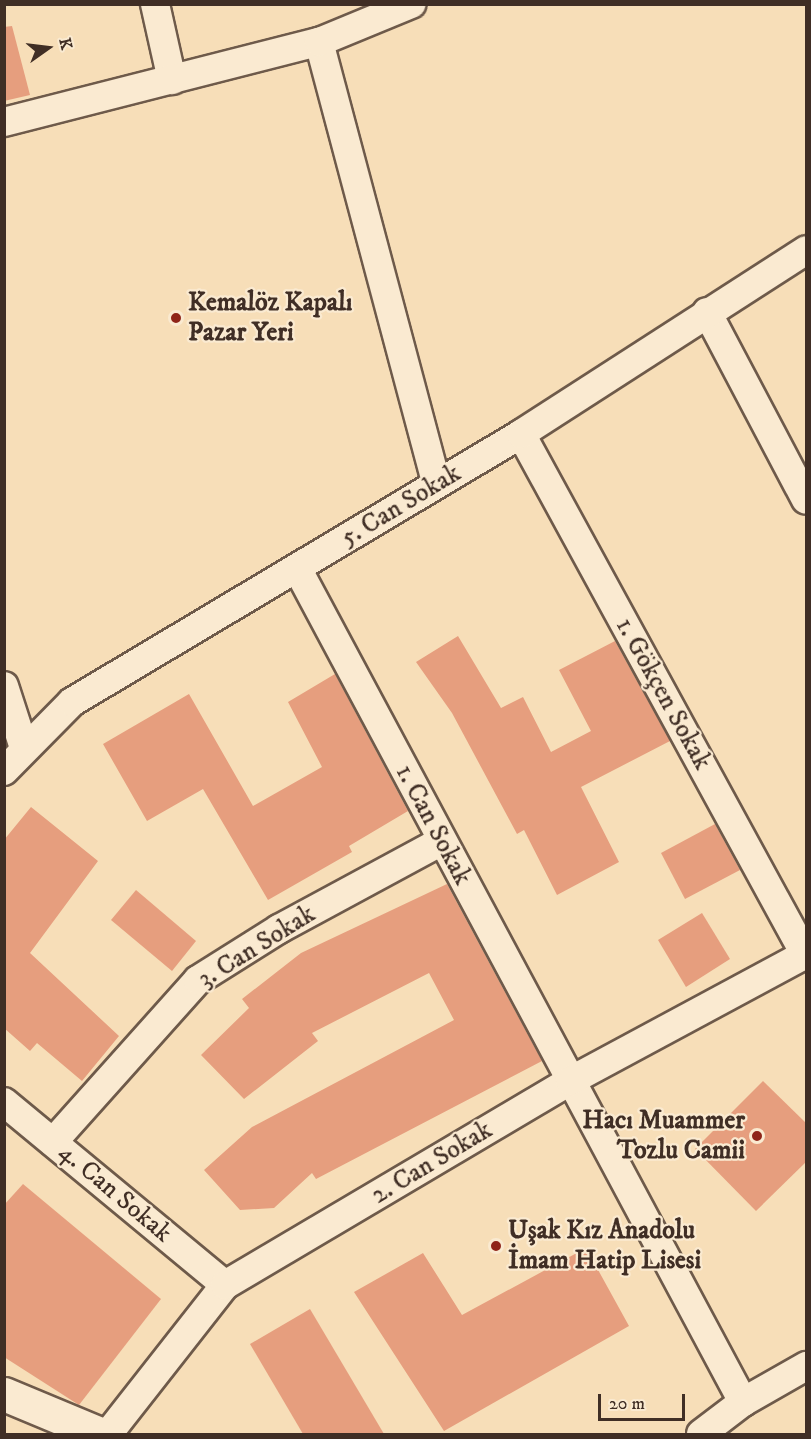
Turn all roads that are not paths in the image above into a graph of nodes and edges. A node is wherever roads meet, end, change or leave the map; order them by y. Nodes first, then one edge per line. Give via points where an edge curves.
1 (154, 4) edge
2 (411, 4) edge
3 (319, 42) junction
4 (172, 80) junction
5 (4, 122) edge
6 (807, 250) edge
7 (707, 312) junction
8 (521, 434) junction
9 (437, 484) junction
10 (807, 500) edge
11 (297, 568) junction
12 (4, 686) edge
13 (24, 748) junction
14 (4, 771) edge
15 (442, 842) junction
16 (806, 955) edge
17 (570, 1081) junction
18 (4, 1102) edge
19 (53, 1142) junction
20 (225, 1285) junction
21 (807, 1366) edge
22 (4, 1394) edge
23 (743, 1401) junction
24 (100, 1434) edge
25 (108, 1434) edge
26 (701, 1434) edge

1 - 4 street
2 - 3 street
3 - 4 street
3 - 9 street
4 - 5 street
6 - 7 street, 5. Can Sokak
7 - 8 street, 5. Can Sokak
7 - 10 street
8 - 9 street, 5. Can Sokak
8 - 16 street, 1. Gökçen Sokak
9 - 11 street, 5. Can Sokak
11 - 13 street, 5. Can Sokak via 72,702
11 - 15 street, 1. Can Sokak
12 - 13 street
13 - 14 street, 5. Can Sokak
15 - 17 street, 1. Can Sokak
15 - 19 street, 3. Can Sokak via 279,929 198,980
16 - 17 street, 2. Can Sokak
17 - 20 street, 2. Can Sokak
17 - 23 street, 1. Can Sokak
18 - 19 street, 4. Can Sokak
19 - 20 street, 4. Can Sokak
20 - 25 street, 2. Can Sokak
21 - 23 street
22 - 24 street
23 - 26 street

